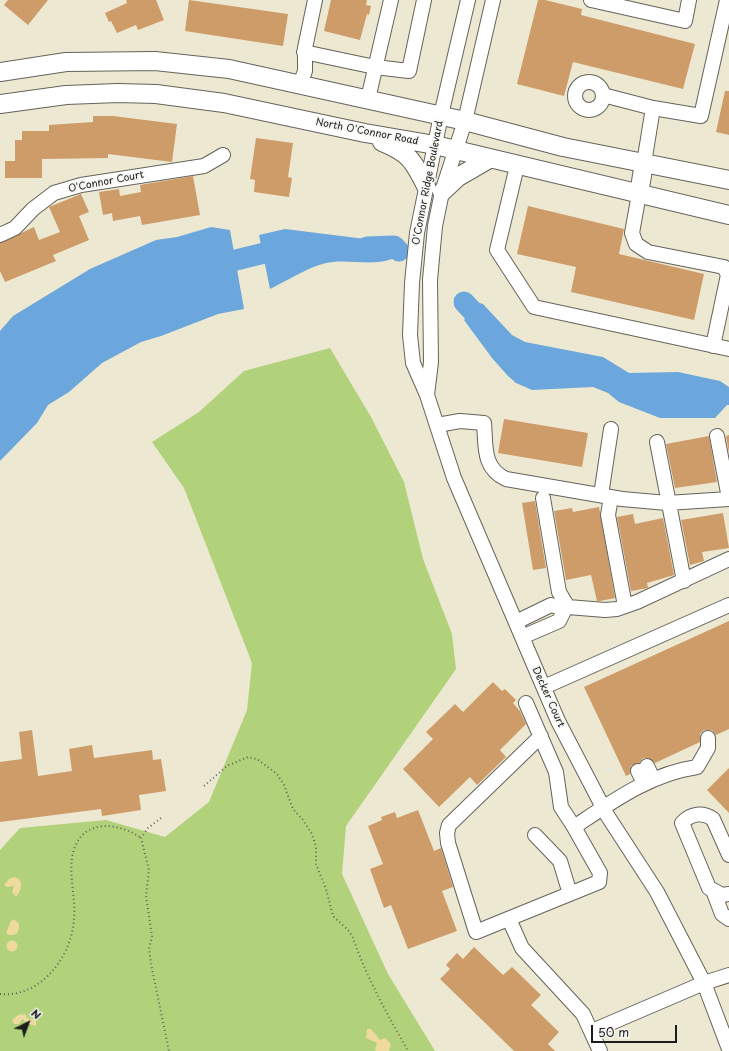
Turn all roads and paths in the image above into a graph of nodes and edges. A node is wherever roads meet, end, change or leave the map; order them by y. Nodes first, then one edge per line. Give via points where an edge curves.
1 (315, 0) edge
2 (391, 0) edge
3 (424, 0) edge
4 (468, 0) edge
5 (493, 0) edge
6 (591, 0) edge
7 (689, 0) edge
8 (727, 0) edge
9 (304, 52) junction
10 (376, 67) junction
11 (0, 72) edge
12 (300, 84) junction
13 (603, 96) dead end
14 (368, 99) junction
15 (0, 104) edge
16 (653, 108) junction
17 (441, 115) junction
18 (465, 121) junction
19 (365, 133) junction
20 (435, 145) junction
21 (454, 150) junction
22 (223, 155) dead end
23 (488, 159) junction
24 (644, 163) junction
25 (517, 166) junction
26 (729, 180) edge
27 (434, 189) junction
28 (639, 194) junction
29 (729, 215) edge
30 (0, 235) edge
31 (728, 271) edge
32 (713, 346) junction
33 (729, 349) edge
34 (427, 395) junction
35 (437, 425) junction
36 (611, 429) dead end
37 (717, 436) dead end
38 (657, 442) dead end
39 (606, 496) junction
40 (543, 498) dead end
41 (729, 498) edge
42 (667, 503) junction
43 (729, 559) edge
44 (684, 581) junction
45 (625, 606) junction
46 (566, 608) junction
47 (542, 610) junction
48 (727, 610) edge
49 (516, 622) junction
50 (549, 625) junction
51 (522, 637) junction
52 (544, 687) junction
53 (526, 704) dead end
54 (541, 736) junction
55 (708, 738) dead end
56 (204, 786) dead end
57 (603, 808) junction
58 (161, 818) dead end
59 (574, 827) junction
60 (535, 835) dead end
61 (141, 838) junction
62 (729, 855) edge
63 (714, 892) junction
64 (570, 894) junction
65 (729, 894) edge
66 (509, 919) junction
67 (729, 919) edge
68 (729, 975) edge
69 (704, 983) junction
70 (0, 994) edge
71 (592, 1031) junction
72 (729, 1049) edge
73 (168, 1051) edge
74 (408, 1051) edge
75 (600, 1051) edge

1 - 9 street
2 - 10 street
3 - 10 street via 409,71
4 - 17 street, O'Connor Ridge Boulevard
5 - 18 street, O'Connor Ridge Boulevard
6 - 7 street via 685,21
8 - 16 street via 700,116
9 - 10 street
9 - 12 street via 305,71
10 - 14 street
11 - 12 main road via 66,62 155,61 229,69
12 - 14 main road
13 - 16 street
14 - 17 main road
15 - 19 main road, North O'Connor Road via 66,95 156,94 224,102
16 - 24 street
17 - 18 main road
17 - 20 street, O'Connor Ridge Boulevard
18 - 21 street, O'Connor Ridge Boulevard
18 - 24 main road via 563,147
19 - 20 main road, North O'Connor Road
19 - 27 main road via 406,153
20 - 21 main road, North O'Connor Road
20 - 27 street, O'Connor Ridge Boulevard
21 - 23 main road, North O'Connor Road
21 - 27 street, O'Connor Ridge Boulevard
22 - 30 street, O'Connor Court via 204,166 81,185 54,193 15,228
23 - 25 main road, North O'Connor Road
23 - 27 main road
24 - 26 main road
24 - 28 main road
25 - 28 main road, North O'Connor Road
25 - 32 street via 497,250 534,307
27 - 34 street, O'Connor Ridge Boulevard via 435,226 430,280 431,362
27 - 34 street, O'Connor Ridge Boulevard via 417,233 410,334 412,363
28 - 29 main road, North O'Connor Road
28 - 31 street via 632,233 636,244 648,252
31 - 32 street
32 - 33 street
34 - 35 street, Decker Court
35 - 39 street via 460,421 484,423 486,459 494,472 506,479
35 - 49 street, Decker Court via 454,478
36 - 39 street
37 - 41 street
38 - 42 street
39 - 42 street
39 - 45 street
40 - 46 street via 559,592
41 - 42 street
42 - 44 street
43 - 44 street
44 - 45 street
45 - 46 street via 605,610
46 - 47 street via 551,605
46 - 50 street via 559,621
47 - 49 street
47 - 50 street
48 - 52 street
49 - 51 street, Decker Court
50 - 51 street
51 - 52 street, Decker Court
52 - 57 street, Decker Court via 558,721
53 - 54 street
54 - 59 street via 556,772 561,807
54 - 66 street via 449,825 447,833 476,932
55 - 57 street via 708,748 697,766 669,773 645,775
56 - 74 path via 227,766 248,757 257,759 277,774 291,805 312,834 316,847 316,864 333,916 353,938 375,994
57 - 59 street
57 - 69 street, Decker Court via 656,892
58 - 61 path via 148,828
59 - 64 street via 600,873 599,882
60 - 64 street via 560,861
61 - 70 path via 118,827 105,826 90,829 80,836 73,853 71,869 75,895 74,920 67,946 49,976 12,995
61 - 73 path via 149,870 146,896 152,936 149,949 150,964
62 - 63 street via 713,819 699,814 682,823 709,888
63 - 65 street
63 - 67 street via 722,914
64 - 66 street
66 - 71 street via 522,948 583,1014
68 - 69 street
69 - 71 street
69 - 72 street, Decker Court
71 - 75 street

